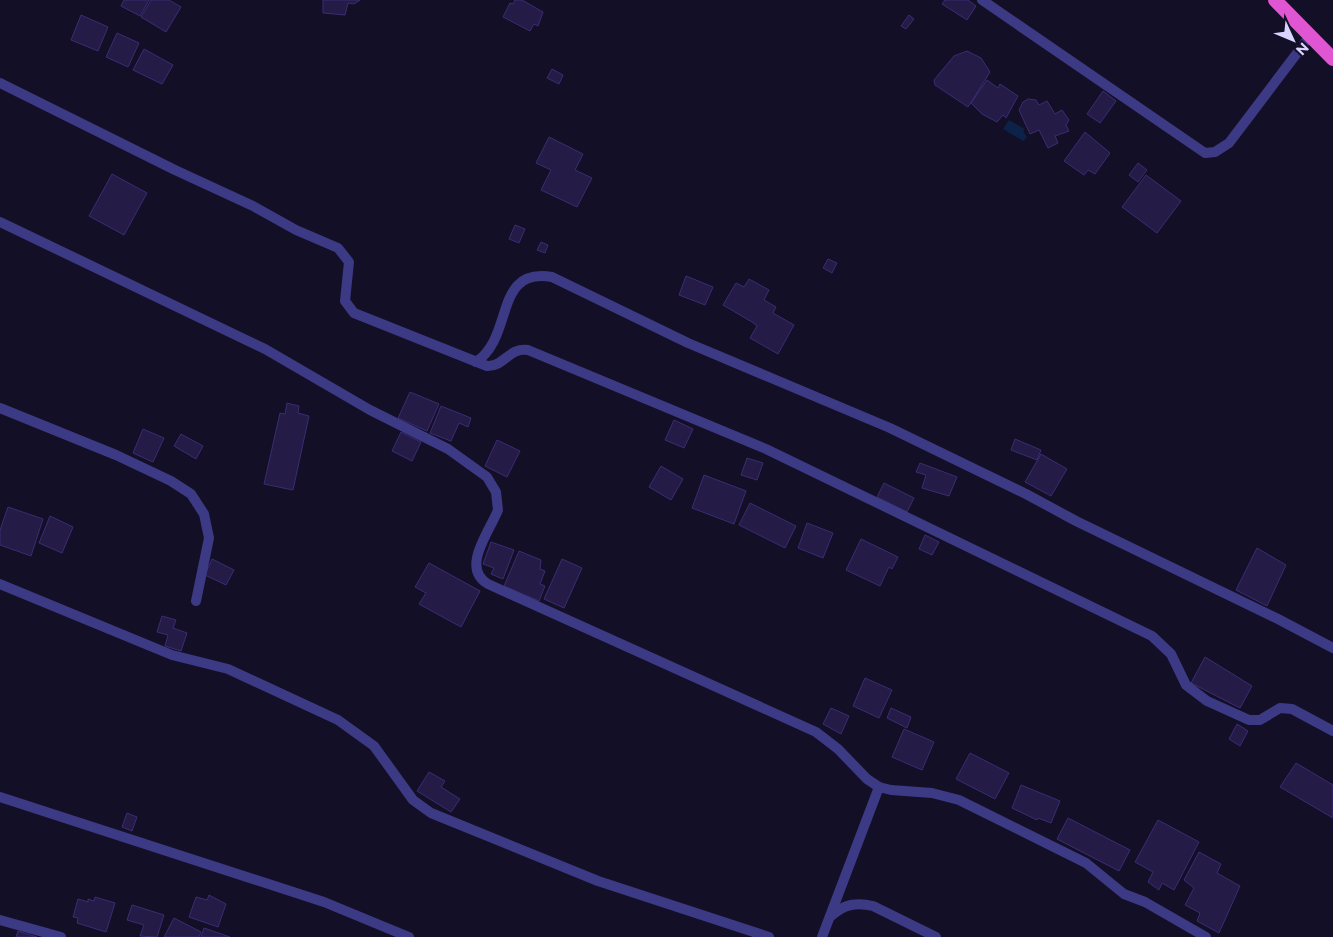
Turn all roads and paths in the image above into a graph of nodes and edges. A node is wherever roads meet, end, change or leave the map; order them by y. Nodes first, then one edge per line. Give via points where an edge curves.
1 (982, 0) edge
2 (1275, 0) edge
3 (1310, 36) junction
4 (1333, 59) edge
5 (0, 83) edge
6 (0, 222) edge
7 (476, 362) junction
8 (0, 408) edge
9 (0, 584) edge
10 (196, 601) dead end
11 (1333, 648) edge
12 (1333, 731) edge
13 (879, 787) junction
14 (0, 797) edge
15 (830, 917) junction
16 (0, 920) edge
17 (61, 937) edge
18 (409, 937) edge
19 (769, 937) edge
20 (822, 937) edge
21 (936, 937) edge
22 (1206, 937) edge

1 - 3 street via 1205,153 1215,152 1229,143
2 - 3 highway
3 - 4 highway
5 - 7 street via 338,248 349,262 345,296 350,310
6 - 13 street via 265,349 370,410 462,458 487,478 498,501 498,510 475,562 483,582 816,732 838,749 867,780
7 - 11 street via 488,353 495,341 516,286 532,276 552,277 688,343 890,428
7 - 12 street via 495,366 513,351 528,350 766,449 1152,636 1171,654 1186,685 1207,701 1249,720 1260,720 1280,708 1292,709
8 - 10 street via 116,455 191,494 204,514 209,538
9 - 19 street via 172,654 228,669 338,720 374,746 413,800 432,813 598,881
13 - 15 street
13 - 22 street via 959,800 1086,863 1124,894 1145,902
14 - 18 street via 324,902
15 - 20 street
15 - 21 street via 845,906 864,904
16 - 17 street

